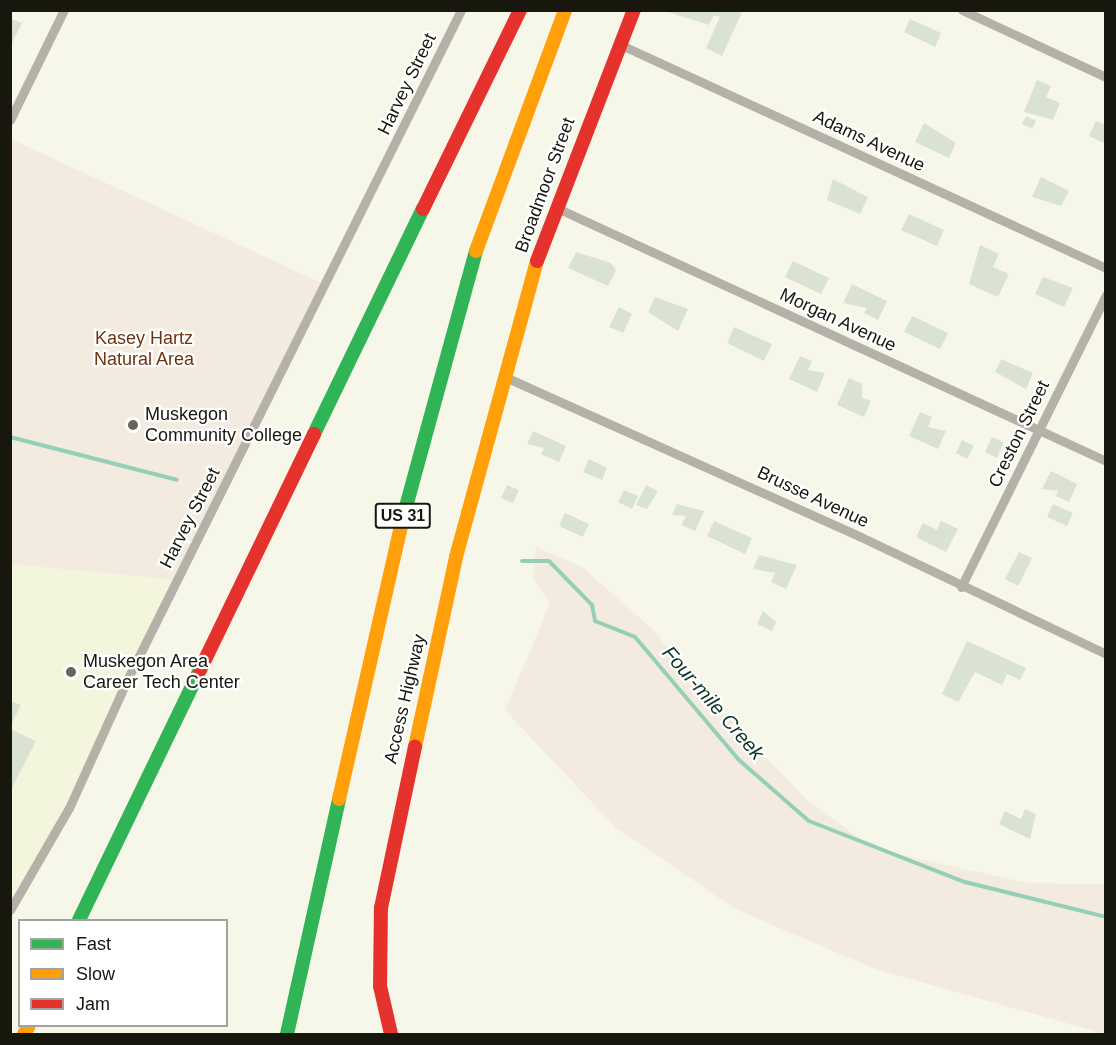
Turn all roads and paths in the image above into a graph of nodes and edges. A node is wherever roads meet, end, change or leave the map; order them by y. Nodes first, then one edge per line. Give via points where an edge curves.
1 (64, 10) edge
2 (461, 10) edge
3 (520, 10) edge
4 (565, 10) edge
5 (634, 10) edge
6 (962, 10) edge
7 (619, 44) junction
8 (1106, 77) edge
9 (10, 120) edge
10 (556, 208) junction
11 (1106, 268) edge
12 (1106, 295) edge
13 (503, 376) junction
14 (1039, 430) junction
15 (1106, 461) edge
16 (961, 587) junction
17 (1106, 654) edge
18 (10, 910) edge
19 (80, 919) edge
20 (286, 1035) edge
21 (391, 1035) edge

1 - 9 street
2 - 18 street, Harvey Street via 328,286 143,647 69,808
3 - 19 main road
4 - 20 main road, US 31 via 497,183 441,364 386,585
5 - 7 main road, Broadmoor Street
6 - 8 street
7 - 10 main road, Broadmoor Street
7 - 11 street, Adams Avenue
10 - 13 main road, Broadmoor Street
10 - 14 street, Morgan Avenue
12 - 14 street, Creston Street
13 - 16 street, Brusse Avenue
13 - 21 main road, Access Highway via 389,856 378,948
14 - 15 street, Morgan Avenue
14 - 16 street, Creston Street
16 - 17 street, Brusse Avenue

